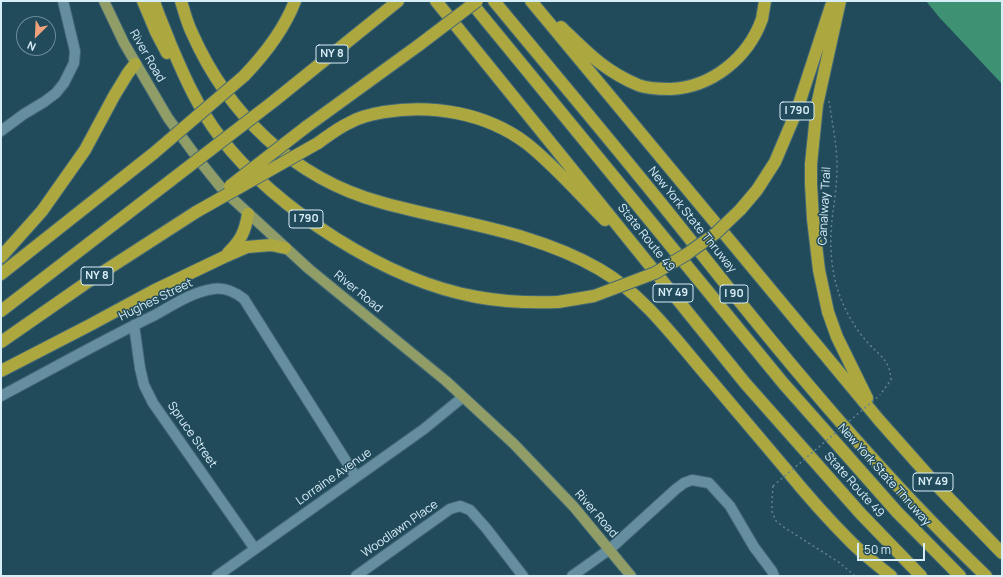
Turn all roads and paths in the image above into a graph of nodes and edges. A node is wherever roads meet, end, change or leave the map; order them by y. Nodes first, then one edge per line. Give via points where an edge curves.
1 (63, 1) edge
2 (104, 1) edge
3 (144, 1) edge
4 (154, 1) edge
5 (181, 1) edge
6 (295, 1) edge
7 (436, 1) edge
8 (470, 1) edge
9 (476, 1) edge
10 (494, 1) edge
11 (532, 1) edge
12 (765, 1) edge
13 (832, 1) edge
14 (840, 1) edge
15 (394, 4) edge
16 (135, 64) junction
17 (196, 101) junction
18 (829, 101) dead end
19 (1, 131) edge
20 (196, 212) junction
21 (248, 214) junction
22 (285, 248) junction
23 (642, 255) junction
24 (1, 257) edge
25 (224, 257) junction
26 (1, 274) edge
27 (36, 284) junction
28 (1, 304) edge
29 (1, 311) edge
30 (134, 325) junction
31 (1, 342) edge
32 (1, 370) edge
33 (1, 396) edge
34 (463, 396) junction
35 (879, 420) junction
36 (356, 477) junction
37 (852, 543) junction
38 (255, 549) junction
39 (610, 549) junction
40 (1002, 552) edge
41 (217, 576) edge
42 (356, 576) edge
43 (523, 576) edge
44 (572, 576) edge
45 (631, 576) edge
46 (774, 576) edge
47 (855, 576) edge
48 (878, 576) edge
49 (890, 576) edge
50 (921, 576) edge
51 (960, 576) edge
52 (986, 576) edge

1 - 19 street via 75,51 71,70 56,93
2 - 16 main road, River Road
3 - 17 highway via 156,32
4 - 17 highway, I 790
5 - 37 highway via 191,31 207,65 239,110 266,140 291,160 348,191 379,202 515,235 562,250 599,269 627,288 659,320 819,508
6 - 26 highway, bridge via 275,40 244,76 154,154
7 - 23 highway, State Route 49 / NY 49
8 - 51 highway, New York State Thruway / I 90 via 783,383 897,512
9 - 20 highway, NY 8, bridge
10 - 52 highway, New York State Thruway / I 90 via 779,350 896,485
11 - 12 highway via 596,60 618,75 640,85 659,89 696,85 719,74 736,60 751,41 762,18
11 - 35 highway, NY 49
13 - 17 highway, I 790, bridge via 797,110 775,162 740,210 716,233 687,254 655,272 594,296 558,302 509,301 449,291 381,264 336,239 303,216 242,163 219,136
14 - 35 highway via 817,105 811,164 813,219 819,270 828,312 837,337
15 - 27 highway, NY 8, bridge via 274,101
16 - 21 main road, River Road via 168,118 198,159 223,190
16 - 24 highway via 85,150 42,211
18 - 47 path, Canalway Trail, bridge via 837,165 831,243 835,283 850,317 867,342 888,364 891,380 880,394 773,486 772,512 776,521 785,528 840,563
20 - 23 highway, bridge via 350,122 373,114 393,111 438,109 491,124 510,132 526,143
20 - 31 highway, NY 8
21 - 22 main road, River Road
21 - 25 highway via 245,231
22 - 25 highway via 271,244 247,247
22 - 34 main road, River Road
23 - 50 highway, State Route 49 / NY 49 via 745,383 861,514
25 - 32 highway
27 - 28 highway
27 - 29 highway, NY 8
30 - 33 street, Hughes Street
30 - 36 street, Hughes Street via 200,292 226,289 237,293 244,299
30 - 38 street, Spruce Street via 144,385 153,403
34 - 36 street, Lorraine Avenue via 424,429
34 - 39 main road, River Road via 514,444
35 - 40 highway, NY 49 via 942,491
36 - 38 street, Lorraine Avenue
37 - 48 highway
37 - 49 highway
38 - 41 street, Lorraine Avenue
39 - 44 street
39 - 45 main road, River Road
39 - 46 street via 676,489 692,480 709,483 730,506
42 - 43 street, Woodlawn Place via 450,509 460,506 470,510

